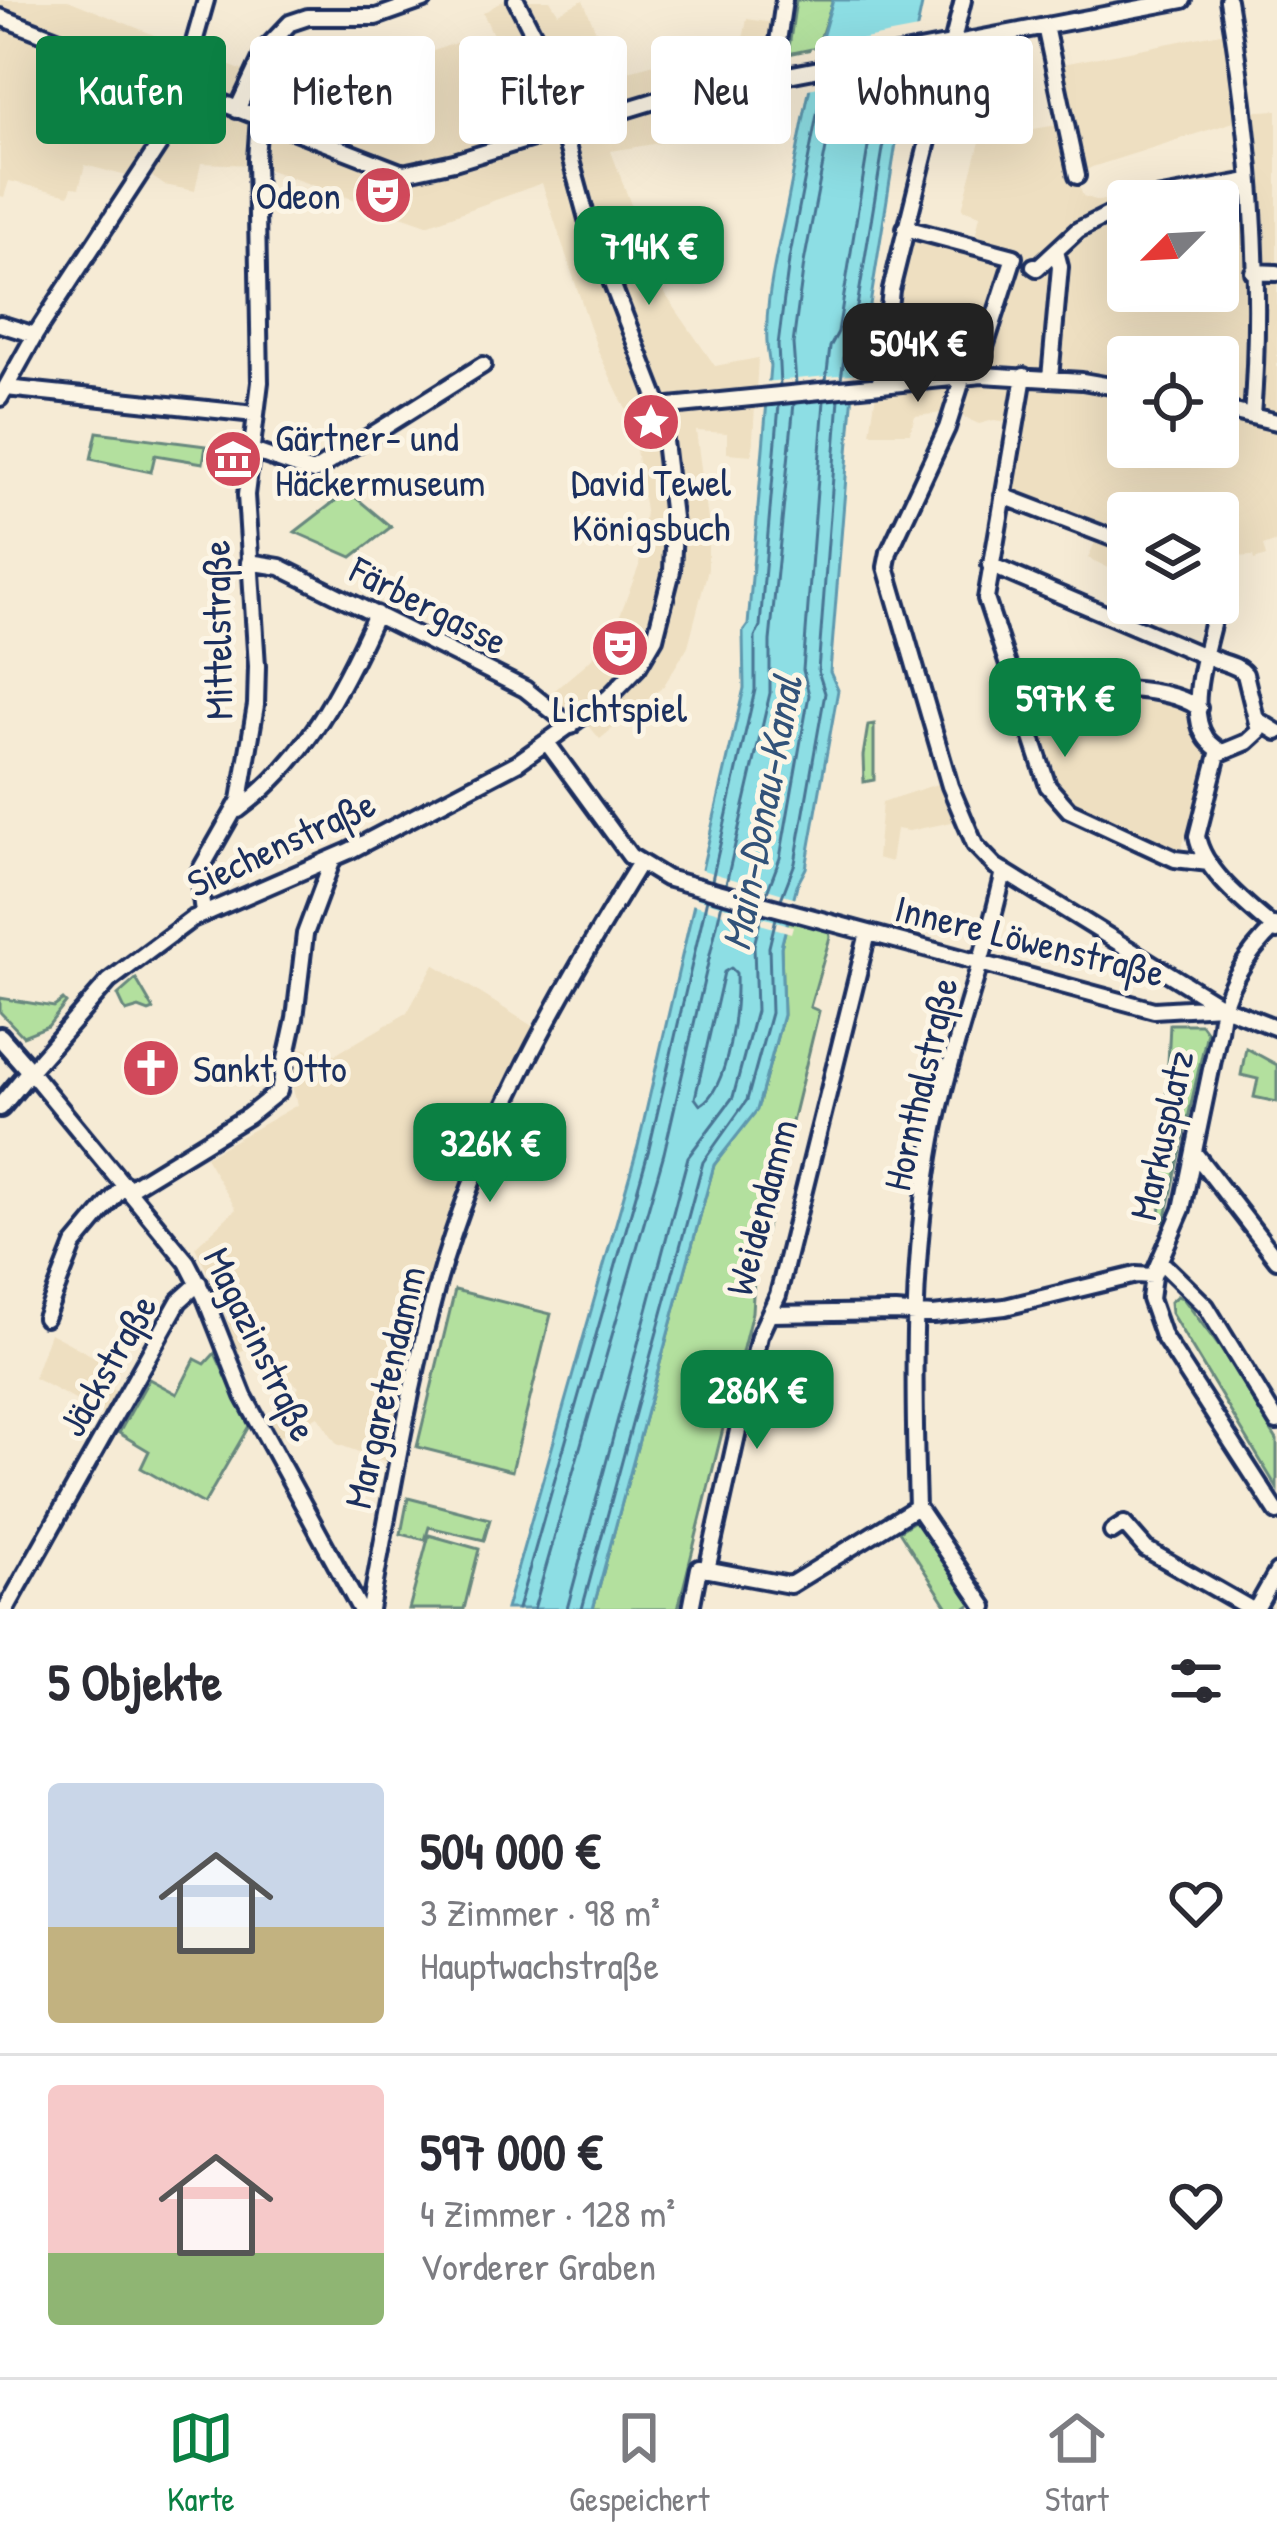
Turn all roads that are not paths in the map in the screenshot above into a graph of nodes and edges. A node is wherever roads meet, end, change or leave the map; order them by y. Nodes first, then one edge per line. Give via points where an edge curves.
1 (206, 0) edge
2 (424, 0) edge
3 (516, 0) edge
4 (963, 0) edge
5 (1183, 0) edge
6 (1228, 0) edge
7 (782, 1) edge
8 (0, 17) edge
9 (1045, 26) junction
10 (48, 36) edge
11 (198, 36) edge
12 (534, 36) edge
13 (780, 36) edge
14 (947, 36) edge
15 (988, 36) edge
16 (226, 106) edge
17 (237, 110) junction
18 (250, 115) edge
19 (156, 144) edge
20 (257, 144) edge
21 (329, 144) edge
22 (511, 144) edge
23 (565, 144) edge
24 (922, 144) edge
25 (1077, 176) dead end
26 (1249, 181) junction
27 (1239, 183) edge
28 (1107, 213) edge
29 (905, 228) junction
30 (1056, 251) junction
31 (1034, 266) dead end
32 (1253, 272) junction
33 (1277, 273) edge
34 (0, 324) edge
35 (35, 335) junction
36 (483, 365) dead end
37 (982, 375) junction
38 (1024, 376) junction
39 (963, 377) junction
40 (1050, 378) junction
41 (874, 384) junction
42 (1107, 386) edge
43 (3, 393) edge
44 (660, 407) junction
45 (1239, 413) edge
46 (255, 414) junction
47 (1252, 416) junction
48 (1277, 422) edge
49 (250, 450) junction
50 (1003, 496) junction
51 (1107, 536) edge
52 (249, 562) junction
53 (990, 565) junction
54 (376, 614) junction
55 (1212, 624) edge
56 (1205, 655) junction
57 (1017, 697) junction
58 (1198, 708) junction
59 (1256, 719) junction
60 (571, 726) junction
61 (1277, 732) edge
62 (548, 743) junction
63 (1227, 749) junction
64 (234, 813) junction
65 (333, 859) junction
66 (1209, 862) junction
67 (639, 864) junction
68 (1004, 871) junction
69 (203, 912) junction
70 (1276, 928) edge
71 (868, 933) junction
72 (982, 965) junction
73 (1221, 1006) junction
74 (1277, 1028) edge
75 (0, 1037) edge
76 (30, 1071) junction
77 (0, 1107) edge
78 (1196, 1155) junction
79 (127, 1187) junction
80 (1277, 1260) edge
81 (1160, 1261) junction
82 (1153, 1276) junction
83 (199, 1283) junction
84 (771, 1314) junction
85 (914, 1314) junction
86 (45, 1318) dead end
87 (1277, 1422) edge
88 (917, 1507) junction
89 (1277, 1512) edge
90 (1112, 1532) dead end
91 (703, 1569) junction
92 (1277, 1572) edge
93 (985, 1608) edge
94 (6, 1609) edge
95 (360, 1609) edge
96 (370, 1609) edge
97 (691, 1609) edge
98 (1254, 1609) edge

1 - 11 street
2 - 17 street via 376,16 290,23 272,39
3 - 12 street, Siechenstraße
4 - 14 street
5 - 9 street
6 - 26 street
7 - 13 street
8 - 10 street
9 - 15 street
9 - 25 street
16 - 17 street
17 - 18 street
19 - 35 street
20 - 46 street, Mittelstraße
21 - 22 street via 404,172
23 - 44 street, Siechenstraße
24 - 29 street
26 - 27 street
26 - 32 street
28 - 30 street
29 - 37 street via 1013,257
29 - 41 street
30 - 31 street
30 - 40 street
32 - 33 street
32 - 47 street
34 - 35 street
35 - 43 street
36 - 49 street via 313,472
37 - 38 street
37 - 39 street
38 - 40 street
38 - 50 street
39 - 41 street
39 - 68 street via 956,409 889,552 890,582 959,810 981,854
40 - 42 street
41 - 44 street
43 - 46 street
44 - 60 street, Siechenstraße via 672,571 655,638 625,682
45 - 47 street
46 - 49 street, Mittelstraße
47 - 48 street
49 - 52 street, Mittelstraße
50 - 51 street
50 - 53 street
52 - 54 street, Färbergasse via 280,567
52 - 64 street, Mittelstraße via 256,705
53 - 56 street
53 - 57 street via 988,613
54 - 60 street, Färbergasse via 525,689
54 - 64 street via 310,737
55 - 56 street
56 - 58 street
56 - 59 street via 1246,674
57 - 58 street via 1127,690
57 - 66 street via 1052,795 1069,810 1175,859
58 - 63 street via 1203,735
59 - 61 street
59 - 63 street via 1257,736
60 - 62 street, Siechenstraße
62 - 65 street, Siechenstraße
62 - 67 street
63 - 66 street via 1197,836
64 - 69 street, Mittelstraße via 198,874
65 - 69 street, Siechenstraße
65 - 79 street via 305,934 295,1018 272,1101
66 - 70 street
67 - 71 street, Innere Löwenstraße
67 - 96 street, Margaretendamm via 544,1028 460,1215 429,1312
68 - 72 street, Hornthalstraße
68 - 73 street
69 - 76 street, Siechenstraße via 109,981
70 - 73 street
71 - 72 street, Innere Löwenstraße
71 - 84 street, Weidendamm
72 - 73 street, Innere Löwenstraße via 1154,1010
72 - 85 street, Hornthalstraße via 933,1138
73 - 74 street
73 - 78 street, Markusplatz
75 - 76 main road
76 - 77 main road, Siechenstraße
76 - 79 street, Magazinstraße
78 - 80 street
78 - 81 street, Markusplatz
79 - 83 street, Magazinstraße
79 - 86 street via 74,1245
81 - 82 street, Markusplatz
81 - 87 street via 1206,1306
82 - 85 street via 1005,1306
82 - 89 street via 1151,1306 1163,1336
83 - 94 street, Jäckstraße via 179,1301
83 - 95 street, Magazinstraße via 244,1396
84 - 85 street
84 - 91 street, Weidendamm
85 - 88 street, Hornthalstraße
88 - 91 street via 790,1585
88 - 93 street
90 - 98 street via 1124,1524 1147,1549
91 - 97 street, Weidendamm
92 - 98 street

